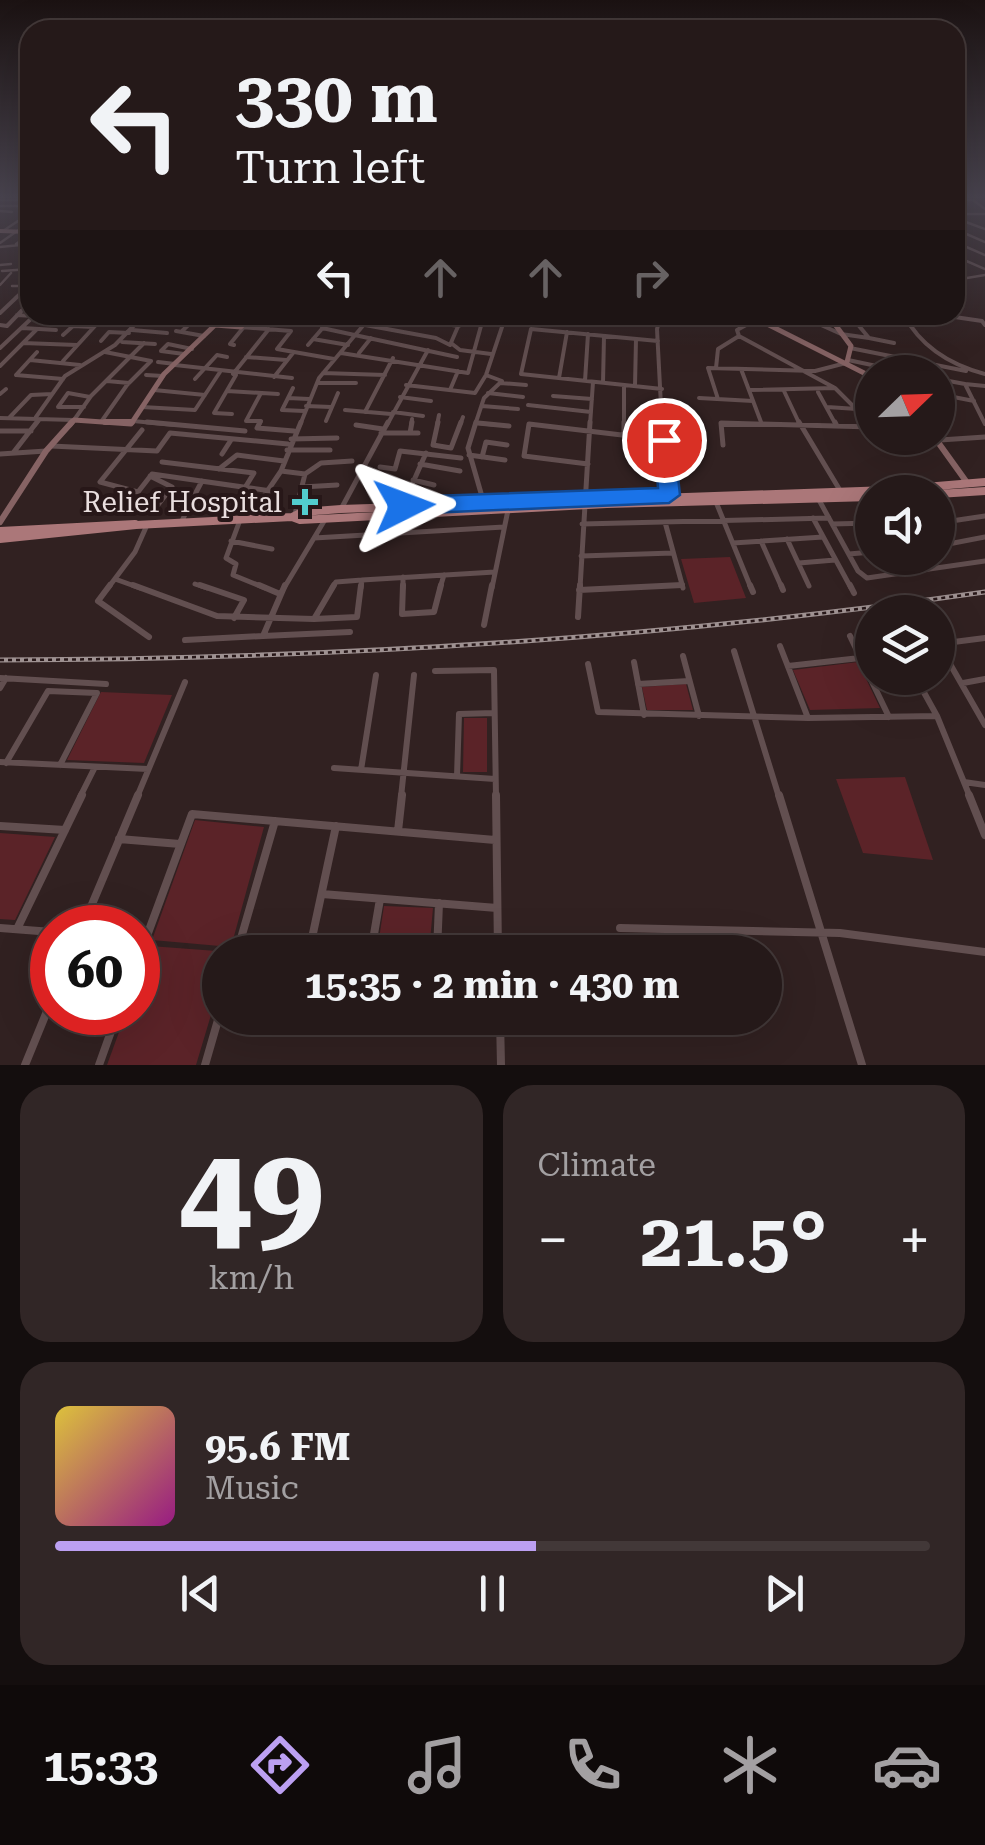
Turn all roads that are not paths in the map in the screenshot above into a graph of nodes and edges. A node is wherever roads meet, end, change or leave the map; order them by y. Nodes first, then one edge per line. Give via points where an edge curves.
1 (1, 270) edge
2 (20, 270) edge
3 (13, 271) junction
4 (0, 285) edge
5 (12, 286) dead end
6 (20, 286) edge
7 (20, 295) edge
8 (1, 300) edge
9 (14, 300) junction
10 (1, 310) edge
11 (20, 312) edge
12 (17, 315) junction
13 (20, 315) edge
14 (25, 325) edge
15 (136, 325) edge
16 (188, 325) edge
17 (215, 325) joint
18 (244, 325) edge
19 (325, 325) edge
20 (365, 325) edge
21 (371, 325) edge
22 (452, 325) edge
23 (482, 325) edge
24 (503, 325) edge
25 (659, 325) edge
26 (743, 325) edge
27 (773, 325) edge
28 (822, 325) edge
29 (835, 325) edge
30 (858, 325) edge
31 (909, 325) edge
32 (0, 326) edge
33 (73, 326) joint
34 (94, 326) joint
35 (459, 326) joint
36 (22, 328) junction
37 (242, 328) junction
38 (322, 328) junction
39 (37, 329) junction
40 (269, 329) junction
41 (56, 330) dead end
42 (130, 332) junction
43 (566, 332) junction
44 (167, 333) dead end
45 (357, 334) junction
46 (588, 334) junction
47 (841, 334) junction
48 (63, 335) dead end
49 (204, 336) junction
50 (604, 336) junction
51 (739, 336) junction
52 (372, 338) junction
53 (869, 338) junction
54 (313, 339) junction
55 (636, 339) junction
56 (0, 341) edge
57 (8, 341) junction
58 (101, 341) dead end
59 (658, 341) junction
60 (119, 342) junction
61 (22, 343) junction
62 (144, 343) junction
63 (452, 343) junction
64 (894, 343) dead end
65 (155, 344) dead end
66 (308, 344) dead end
67 (78, 345) junction
68 (234, 345) dead end
69 (348, 345) junction
70 (0, 348) edge
71 (850, 348) junction
72 (428, 350) junction
73 (38, 352) dead end
74 (104, 352) junction
75 (190, 352) junction
76 (474, 352) junction
77 (293, 353) junction
78 (341, 353) junction
79 (359, 353) junction
80 (492, 354) junction
81 (227, 356) dead end
82 (246, 357) junction
83 (457, 357) dead end
84 (393, 358) junction
85 (334, 359) junction
86 (30, 360) junction
87 (129, 360) junction
88 (286, 360) junction
89 (62, 361) junction
90 (848, 361) junction
91 (855, 362) edge
92 (417, 364) junction
93 (0, 365) edge
94 (80, 365) junction
95 (177, 365) junction
96 (855, 365) edge
97 (716, 368) junction
98 (741, 369) junction
99 (203, 370) junction
100 (966, 370) junction
101 (458, 371) junction
102 (806, 371) junction
103 (220, 372) junction
104 (322, 373) junction
105 (146, 374) dead end
106 (234, 374) junction
107 (985, 374) edge
108 (385, 375) junction
109 (486, 375) junction
110 (163, 376) junction
111 (274, 377) junction
112 (292, 378) dead end
113 (559, 378) junction
114 (63, 379) junction
115 (195, 379) dead end
116 (106, 381) junction
117 (585, 381) junction
118 (592, 382) junction
119 (955, 382) edge
120 (317, 383) junction
121 (356, 383) dead end
122 (603, 383) junction
123 (129, 384) junction
124 (500, 384) junction
125 (965, 384) junction
126 (406, 385) junction
127 (624, 385) junction
128 (526, 386) dead end
129 (635, 386) junction
130 (985, 386) edge
131 (293, 388) dead end
132 (834, 388) junction
133 (6, 389) dead end
134 (662, 389) junction
135 (154, 390) junction
136 (450, 390) junction
137 (749, 390) junction
138 (227, 391) junction
139 (784, 391) junction
140 (818, 392) junction
141 (261, 393) junction
142 (338, 393) dead end
143 (488, 393) junction
144 (0, 394) edge
145 (52, 394) junction
146 (278, 394) dead end
147 (205, 395) junction
148 (553, 396) dead end
149 (90, 397) junction
150 (400, 397) junction
151 (523, 397) dead end
152 (955, 397) edge
153 (288, 398) junction
154 (592, 398) junction
155 (699, 398) dead end
156 (310, 399) junction
157 (718, 399) junction
158 (431, 401) dead end
159 (753, 401) junction
160 (974, 401) junction
161 (528, 405) dead end
162 (84, 406) junction
163 (482, 406) junction
164 (142, 407) junction
165 (331, 407) junction
166 (827, 407) junction
167 (855, 408) edge
168 (305, 409) junction
169 (518, 409) dead end
170 (855, 409) edge
171 (345, 410) dead end
172 (365, 412) junction
173 (591, 412) junction
174 (392, 413) junction
175 (232, 414) dead end
176 (438, 415) dead end
177 (423, 416) dead end
178 (463, 417) dead end
179 (0, 418) edge
180 (10, 418) junction
181 (38, 418) junction
182 (412, 419) dead end
183 (74, 420) junction
184 (133, 421) junction
185 (326, 421) dead end
186 (101, 422) junction
187 (195, 424) junction
188 (356, 424) dead end
189 (478, 424) junction
190 (762, 424) junction
191 (985, 424) edge
192 (799, 425) junction
193 (509, 426) dead end
194 (837, 426) junction
195 (855, 427) edge
196 (142, 430) dead end
197 (245, 430) dead end
198 (0, 431) edge
199 (31, 431) junction
200 (295, 431) junction
201 (382, 431) junction
202 (590, 431) junction
203 (188, 434) junction
204 (624, 435) junction
205 (985, 437) edge
206 (337, 438) dead end
207 (955, 438) edge
208 (232, 439) junction
209 (664, 440) junction
210 (289, 444) junction
211 (724, 444) dead end
212 (507, 445) dead end
213 (438, 446) junction
214 (48, 448) junction
215 (128, 449) junction
216 (330, 450) dead end
217 (426, 453) junction
218 (0, 454) edge
219 (13, 454) junction
220 (222, 454) dead end
221 (434, 454) junction
222 (949, 455) edge
223 (469, 456) junction
224 (482, 457) junction
225 (461, 458) dead end
226 (504, 460) dead end
227 (284, 461) junction
228 (352, 461) dead end
229 (162, 462) dead end
230 (420, 464) junction
231 (589, 464) junction
232 (380, 467) dead end
233 (219, 469) junction
234 (281, 471) junction
235 (460, 471) dead end
236 (305, 474) junction
237 (150, 476) junction
238 (413, 480) junction
239 (202, 481) junction
240 (985, 482) edge
241 (968, 484) junction
242 (337, 485) dead end
243 (434, 485) dead end
244 (246, 487) junction
245 (302, 488) junction
246 (271, 490) junction
247 (985, 492) edge
248 (955, 493) edge
249 (842, 495) junction
250 (855, 496) edge
251 (670, 499) junction
252 (819, 499) junction
253 (585, 501) junction
254 (716, 502) junction
255 (157, 506) dead end
256 (404, 506) junction
257 (485, 506) junction
258 (341, 508) junction
259 (508, 509) junction
260 (294, 516) junction
261 (985, 516) edge
262 (326, 518) junction
263 (813, 518) junction
264 (244, 520) junction
265 (724, 520) junction
266 (831, 521) junction
267 (955, 521) edge
268 (0, 522) edge
269 (665, 522) junction
270 (855, 522) edge
271 (182, 523) junction
272 (582, 524) junction
273 (136, 525) junction
274 (147, 526) junction
275 (504, 527) junction
276 (0, 531) edge
277 (823, 537) junction
278 (985, 537) edge
279 (314, 538) junction
280 (0, 539) edge
281 (788, 539) junction
282 (231, 541) junction
283 (761, 541) junction
284 (733, 543) junction
285 (955, 543) edge
286 (272, 549) dead end
287 (674, 553) junction
288 (855, 553) edge
289 (849, 554) junction
290 (580, 556) junction
291 (836, 560) junction
292 (985, 561) edge
293 (798, 563) junction
294 (495, 572) junction
295 (444, 575) junction
296 (403, 577) junction
297 (115, 579) junction
298 (242, 580) junction
299 (362, 580) junction
300 (195, 584) dead end
301 (810, 586) dead end
302 (579, 590) junction
303 (782, 590) dead end
304 (752, 592) dead end
305 (854, 593) dead end
306 (232, 594) junction
307 (280, 594) junction
308 (578, 617) dead end
309 (234, 618) junction
310 (314, 619) junction
311 (268, 620) junction
312 (484, 625) dead end
313 (350, 632) dead end
314 (263, 636) junction
315 (850, 636) dead end
316 (149, 637) dead end
317 (985, 638) edge
318 (185, 640) dead end
319 (955, 642) edge
320 (780, 646) dead end
321 (855, 647) edge
322 (734, 651) dead end
323 (683, 656) dead end
324 (855, 659) edge
325 (634, 662) dead end
326 (588, 664) dead end
327 (788, 666) junction
328 (955, 670) edge
329 (435, 671) dead end
330 (376, 675) dead end
331 (414, 675) dead end
332 (3, 678) edge
333 (985, 679) edge
334 (689, 681) junction
335 (184, 682) dead end
336 (963, 682) junction
337 (106, 684) dead end
338 (638, 684) junction
339 (0, 688) edge
340 (878, 695) edge
341 (925, 695) edge
342 (494, 714) junction
343 (644, 715) junction
344 (754, 716) junction
345 (889, 716) junction
346 (937, 716) junction
347 (699, 717) junction
348 (808, 718) junction
349 (985, 724) edge
350 (3, 763) edge
351 (60, 765) junction
352 (95, 767) junction
353 (334, 768) dead end
354 (148, 770) junction
355 (360, 770) junction
356 (404, 772) junction
357 (457, 776) junction
358 (495, 779) junction
359 (964, 782) junction
360 (985, 785) edge
361 (275, 821) junction
362 (0, 826) edge
363 (336, 826) junction
364 (65, 830) junction
365 (398, 832) junction
366 (985, 835) edge
367 (119, 839) junction
368 (495, 840) junction
369 (180, 844) junction
370 (322, 894) junction
371 (380, 898) junction
372 (439, 903) junction
373 (92, 905) edge
374 (158, 905) edge
375 (497, 908) junction
376 (0, 928) edge
377 (620, 928) dead end
378 (17, 929) junction
379 (30, 930) edge
380 (820, 932) junction
381 (242, 935) edge
382 (313, 935) edge
383 (374, 935) edge
384 (438, 935) edge
385 (498, 935) edge
386 (985, 952) edge
387 (37, 1035) edge
388 (110, 1035) edge
389 (214, 1035) edge
390 (500, 1035) edge
391 (25, 1065) edge
392 (99, 1065) edge
393 (205, 1065) edge
394 (501, 1065) edge
395 (862, 1065) edge

1 - 3 street
2 - 3 street
3 - 4 street
5 - 6 street
7 - 9 street
8 - 9 street
9 - 10 street
11 - 12 street
12 - 13 street
12 - 32 street
14 - 36 street
15 - 42 street
16 - 49 street via 179,331
17 - 37 street
17 - 49 street
18 - 37 street
19 - 38 street
20 - 45 street
21 - 63 street
22 - 35 street
23 - 76 street
24 - 80 street
25 - 59 street
26 - 51 street
27 - 90 street
28 - 47 street
29 - 47 street
30 - 53 street
31 - 100 street
33 - 34 street
33 - 48 street
34 - 67 street
35 - 63 street
36 - 39 street
36 - 57 street
37 - 40 street
37 - 68 street
38 - 45 street
38 - 54 street
39 - 41 street
39 - 61 street
40 - 77 street via 291,330 277,349
40 - 82 street
42 - 44 street
42 - 58 street via 109,332
42 - 60 street
43 - 46 street
43 - 113 street
43 - 113 street via 531,329 522,374
45 - 52 street
45 - 69 street
46 - 50 street
46 - 117 street
47 - 53 street
47 - 71 street
49 - 75 street
50 - 55 street
50 - 122 street
51 - 97 street via 718,349
51 - 102 street
52 - 72 street
52 - 79 street
53 - 64 street
54 - 66 street
54 - 69 street
55 - 59 street
55 - 129 street
56 - 57 street
57 - 70 street
59 - 134 street
60 - 62 street
60 - 74 street
61 - 67 street
61 - 93 street
62 - 65 street
62 - 87 street
63 - 76 street
67 - 89 street
69 - 78 street
71 - 90 street
71 - 100 street
72 - 83 street
72 - 92 street
73 - 86 street
74 - 87 street
74 - 94 street
75 - 95 street
75 - 95 street via 168,344 156,360
76 - 80 street
76 - 101 street via 468,373
77 - 85 street
77 - 88 street
78 - 79 street
78 - 85 street
79 - 84 street
80 - 109 street
81 - 99 street via 216,355
82 - 88 street
82 - 106 street
84 - 92 street
84 - 108 street
85 - 104 street
86 - 89 street
86 - 114 street via 16,375
87 - 116 street
87 - 123 street via 151,362
88 - 111 street
89 - 94 street
90 - 91 street
90 - 96 street
90 - 102 street
92 - 101 street
92 - 126 street
94 - 114 street
95 - 99 street
95 - 110 street
97 - 98 street
97 - 157 street via 708,368
98 - 102 street
98 - 137 street
99 - 103 street
99 - 115 street
100 - 107 street
101 - 136 street
102 - 132 street
103 - 106 street
103 - 147 street
104 - 108 street
104 - 120 street
105 - 110 street
106 - 111 street
106 - 138 street
108 - 172 street
109 - 124 street via 501,378
109 - 136 street via 475,392
110 - 135 street
111 - 112 street
113 - 117 street
114 - 145 street
116 - 123 street
116 - 149 street
117 - 118 street
118 - 122 street
118 - 154 street
119 - 125 street
120 - 121 street
120 - 156 street
122 - 127 street
123 - 186 street
124 - 128 street
124 - 143 street
125 - 130 street
125 - 160 street
126 - 136 street
126 - 150 street
127 - 129 street
127 - 204 street
129 - 134 street
131 - 153 street
132 - 140 street
132 - 167 street
133 - 144 street
134 - 209 street
135 - 147 street
135 - 164 street
137 - 139 street
137 - 159 street
138 - 141 street
138 - 175 street via 214,413
139 - 140 street
139 - 192 street
140 - 166 street
141 - 146 street
141 - 200 street via 246,420 262,421 257,428
142 - 165 street
143 - 151 street
143 - 163 street
145 - 180 street via 32,395
145 - 181 street
147 - 164 street via 195,410
148 - 154 street
149 - 162 street
149 - 162 street via 68,393 58,407
150 - 158 street
150 - 174 street
152 - 160 street
153 - 156 street
153 - 168 street via 282,410
154 - 173 street
155 - 157 street
156 - 168 street
157 - 159 street
159 - 190 street
160 - 191 street
161 - 173 street
162 - 183 street
163 - 169 street
163 - 189 street
164 - 184 street
165 - 168 street
165 - 185 street
166 - 170 street
166 - 194 street
168 - 200 street
171 - 172 street
172 - 174 street
173 - 202 street
174 - 177 street
174 - 201 street
176 - 213 street
178 - 213 street via 452,448
179 - 180 street
180 - 181 street
181 - 183 street
181 - 199 street
182 - 201 street via 414,433
183 - 186 street
183 - 214 street
184 - 186 street
184 - 187 street
187 - 197 street
187 - 203 street
188 - 201 street
189 - 193 street
189 - 223 street
190 - 192 street
190 - 211 street via 720,422
192 - 194 street
192 - 249 street
194 - 195 street
196 - 215 street
198 - 199 street
199 - 219 street
200 - 210 street
201 - 258 street
202 - 204 street
202 - 231 street
202 - 231 street via 529,424 524,456
203 - 208 street
203 - 215 street via 170,433 156,451
204 - 209 street
205 - 207 street
206 - 210 street
208 - 210 street
208 - 220 street
209 - 251 street
210 - 216 street
210 - 227 street
212 - 224 street via 486,442
213 - 221 street
214 - 215 street
214 - 219 street
214 - 268 street
215 - 237 street via 100,482 138,492
217 - 221 street
217 - 230 street
217 - 232 street via 400,451 395,469
218 - 219 street
221 - 225 street
222 - 241 street
223 - 224 street
223 - 257 street
224 - 226 street
227 - 233 street via 237,456
227 - 234 street
228 - 236 street via 321,463
229 - 233 street
230 - 235 street
230 - 238 street
231 - 253 street
233 - 244 street via 254,474
234 - 236 street
234 - 246 street
236 - 245 street
237 - 239 street
237 - 255 street via 172,487
238 - 243 street
238 - 256 street
239 - 244 street
239 - 271 street
240 - 241 main road
241 - 249 main road
242 - 245 street
244 - 246 street
245 - 260 street
246 - 264 street
247 - 248 main road
249 - 250 main road
249 - 251 main road
249 - 252 main road
251 - 253 main road
251 - 254 main road
252 - 254 main road
252 - 266 street
253 - 257 main road
253 - 259 main road
253 - 272 street
254 - 265 street
256 - 257 main road
256 - 258 main road
257 - 259 main road
257 - 262 main road
258 - 260 main road
259 - 275 street
260 - 262 main road
260 - 264 main road
261 - 267 street
262 - 279 street
263 - 265 street
263 - 266 street
263 - 277 street
264 - 271 main road
264 - 282 street
265 - 269 street
265 - 284 street
266 - 270 street
266 - 289 street
269 - 272 street
269 - 287 street
271 - 274 main road
272 - 290 street
273 - 274 main road
273 - 276 main road
273 - 280 main road
274 - 297 street
275 - 279 street
275 - 294 street
277 - 281 street
277 - 291 street
278 - 285 street
279 - 307 street
281 - 283 street
281 - 293 street
282 - 286 street
282 - 298 street via 226,559
283 - 284 street
283 - 303 street
284 - 304 street
287 - 290 street
287 - 302 street via 683,588
288 - 289 street
289 - 292 street via 867,578
290 - 302 street
291 - 293 street
291 - 305 street
293 - 301 street
294 - 295 street
294 - 312 street
295 - 296 street
295 - 296 street via 434,612 402,614
296 - 299 street
297 - 309 street
297 - 316 street via 98,602
298 - 306 street
298 - 307 street
299 - 310 street via 336,582
299 - 310 street via 358,617
300 - 306 street
302 - 308 street
306 - 309 street via 244,602
307 - 311 street
309 - 311 street
310 - 311 street
311 - 314 street
313 - 314 street
314 - 318 street
315 - 321 street
317 - 319 street
320 - 327 street
322 - 344 street
323 - 334 street
324 - 327 street
325 - 338 street
326 - 343 street via 598,712
327 - 348 street
328 - 336 street
329 - 342 street via 492,668
330 - 355 street
331 - 356 street
332 - 337 street
332 - 339 street
333 - 336 street
334 - 338 street
334 - 347 street
335 - 354 street
336 - 349 street
338 - 343 street
340 - 345 street
341 - 346 street
342 - 357 street via 459,714
342 - 358 street
343 - 347 street
344 - 347 street
344 - 348 street
344 - 380 street
345 - 346 street
345 - 348 street
346 - 359 street
350 - 351 street
350 - 351 street via 48,691 98,693
351 - 352 street
352 - 354 street
352 - 364 street
353 - 355 street
354 - 367 street
355 - 356 street
356 - 357 street
356 - 365 street
357 - 358 street
358 - 368 street
359 - 360 street
359 - 366 street
361 - 363 street
361 - 369 street via 192,814
361 - 381 street
362 - 364 street
363 - 365 street
363 - 370 street
364 - 378 street
365 - 368 street
367 - 369 street
367 - 373 street
368 - 375 street
369 - 374 street
370 - 371 street
370 - 382 street
371 - 372 street
371 - 383 street
372 - 375 street
372 - 384 street
375 - 385 street
376 - 378 street
377 - 380 street
378 - 379 street
380 - 386 street
380 - 395 street
387 - 391 street
388 - 392 street
389 - 393 street
390 - 394 street

